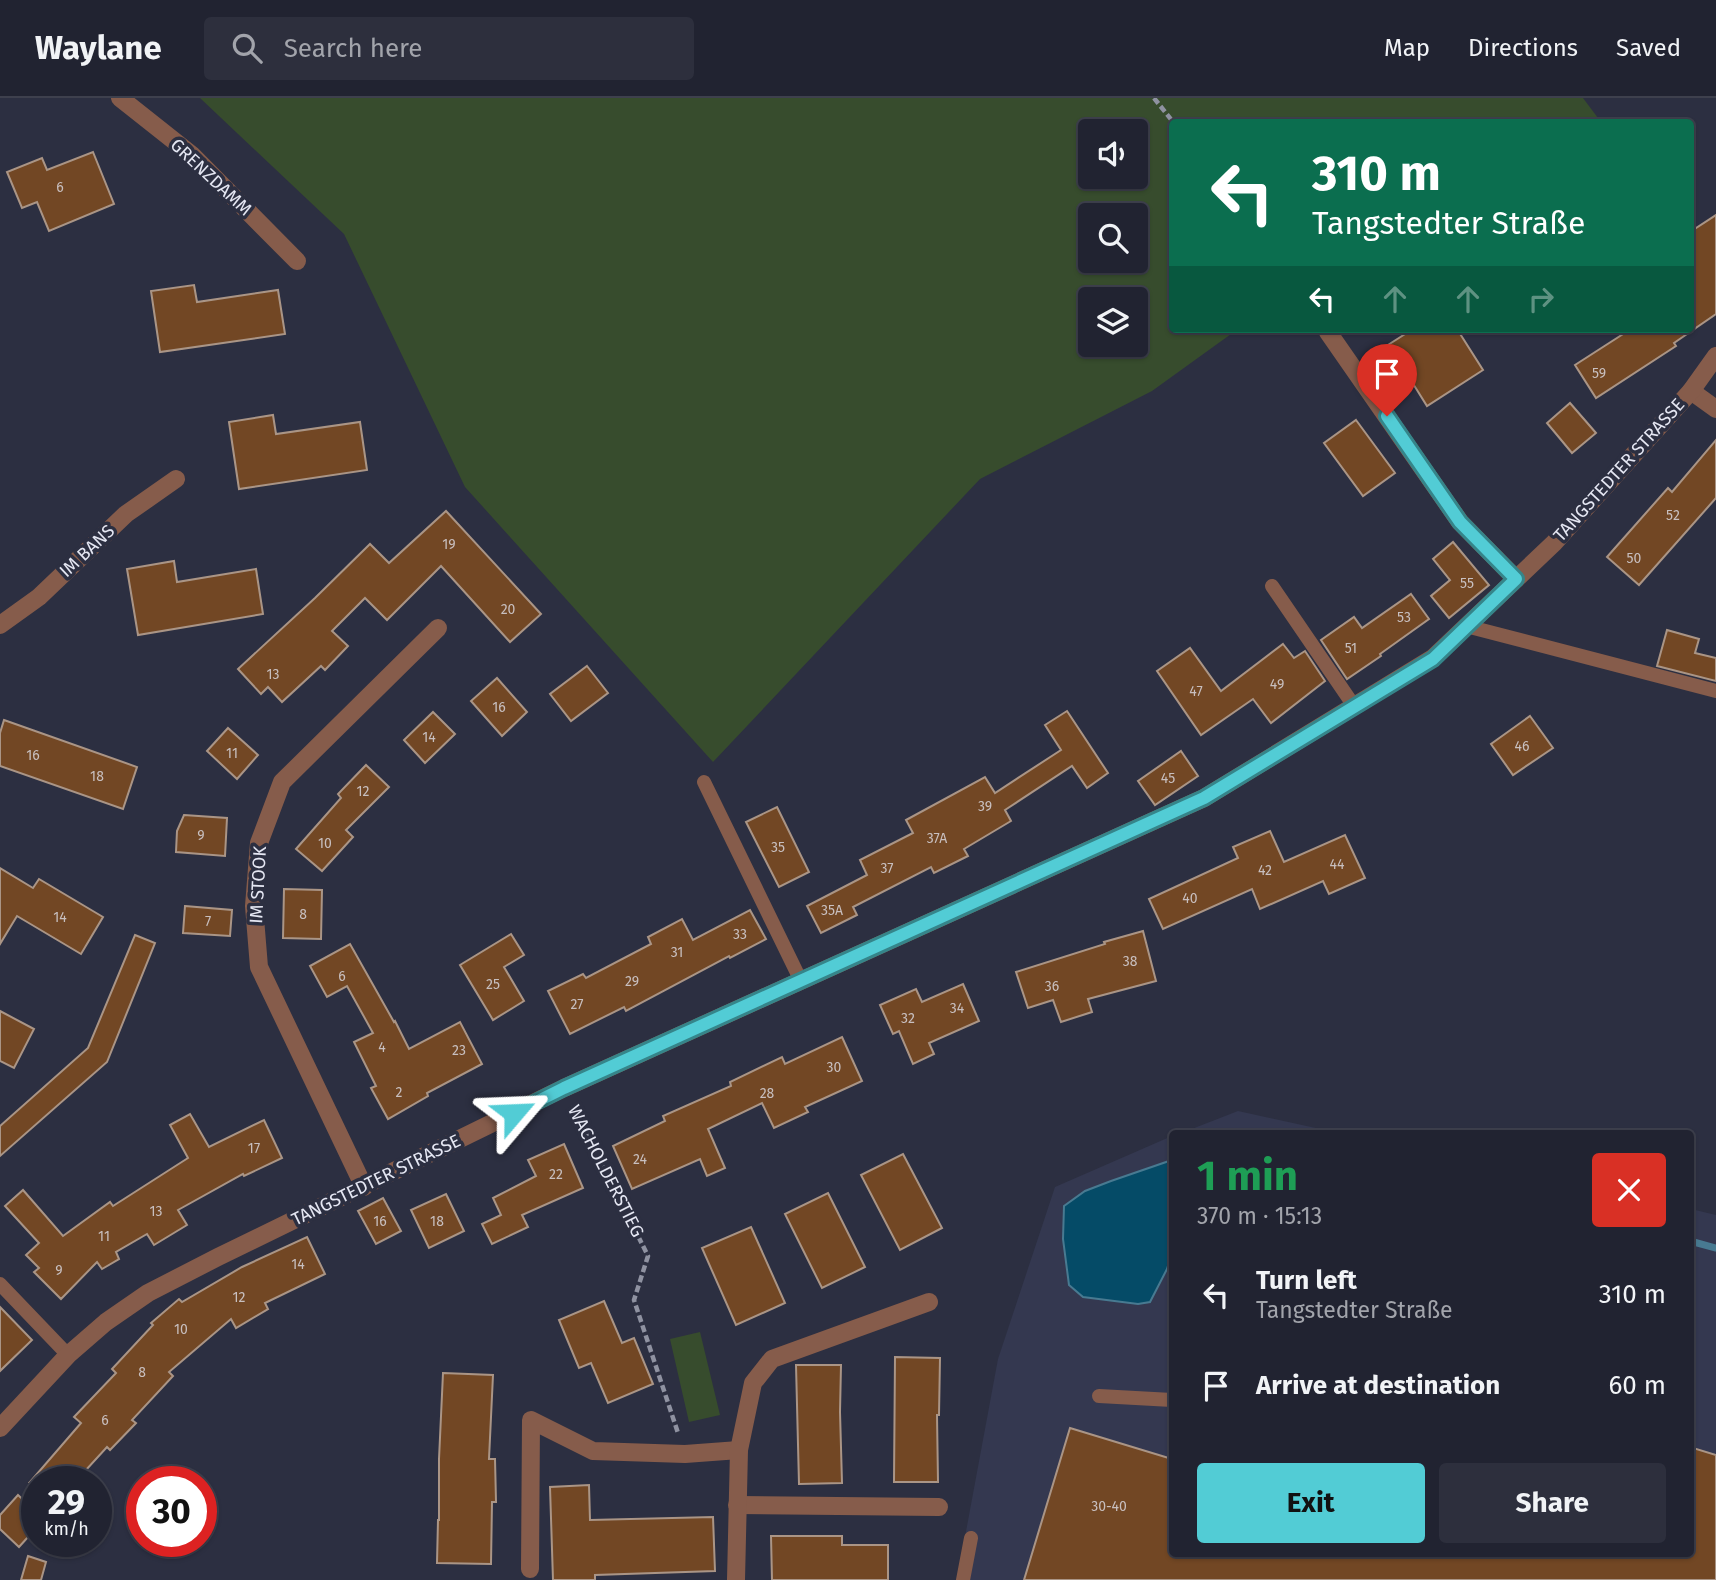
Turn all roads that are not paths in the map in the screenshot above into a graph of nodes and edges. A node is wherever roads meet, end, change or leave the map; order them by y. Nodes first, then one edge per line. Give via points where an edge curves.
1 (120, 98) edge
2 (298, 261) dead end
3 (1329, 333) edge
4 (1716, 356) edge
5 (1691, 391) junction
6 (1716, 409) edge
7 (176, 479) dead end
8 (1516, 579) junction
9 (1272, 586) dead end
10 (0, 625) edge
11 (1466, 626) junction
12 (438, 628) dead end
13 (1716, 691) edge
14 (1354, 706) junction
15 (704, 782) dead end
16 (801, 981) junction
17 (364, 1187) junction
18 (0, 1284) edge
19 (929, 1301) dead end
20 (68, 1355) junction
21 (1099, 1396) dead end
22 (1169, 1400) edge
23 (0, 1428) edge
24 (739, 1450) junction
25 (737, 1505) junction
26 (939, 1507) dead end
27 (971, 1538) dead end
28 (530, 1569) dead end
29 (736, 1580) edge
30 (963, 1580) edge

1 - 2 street, GRENZDAMM via 192,155
3 - 8 street via 1460,522
4 - 5 street, TANGSTEDTER STRASSE
5 - 6 street
5 - 8 street, TANGSTEDTER STRASSE
7 - 10 street, IM BANS via 126,514 39,597
8 - 11 street, TANGSTEDTER STRASSE
9 - 14 lane
11 - 13 lane
11 - 14 street, TANGSTEDTER STRASSE via 1433,659
12 - 17 street, IM STOOK via 282,782 259,843 254,906 259,967
14 - 16 street, TANGSTEDTER STRASSE via 1204,798
15 - 16 lane
16 - 17 street, TANGSTEDTER STRASSE via 564,1088
17 - 20 street, TANGSTEDTER STRASSE via 148,1293
18 - 20 lane
19 - 24 street via 772,1359 753,1383
20 - 23 street, TANGSTEDTER STRASSE
21 - 22 lane
24 - 25 street
24 - 28 street via 685,1454 593,1451 531,1420
25 - 26 street
25 - 29 street
27 - 30 lane

